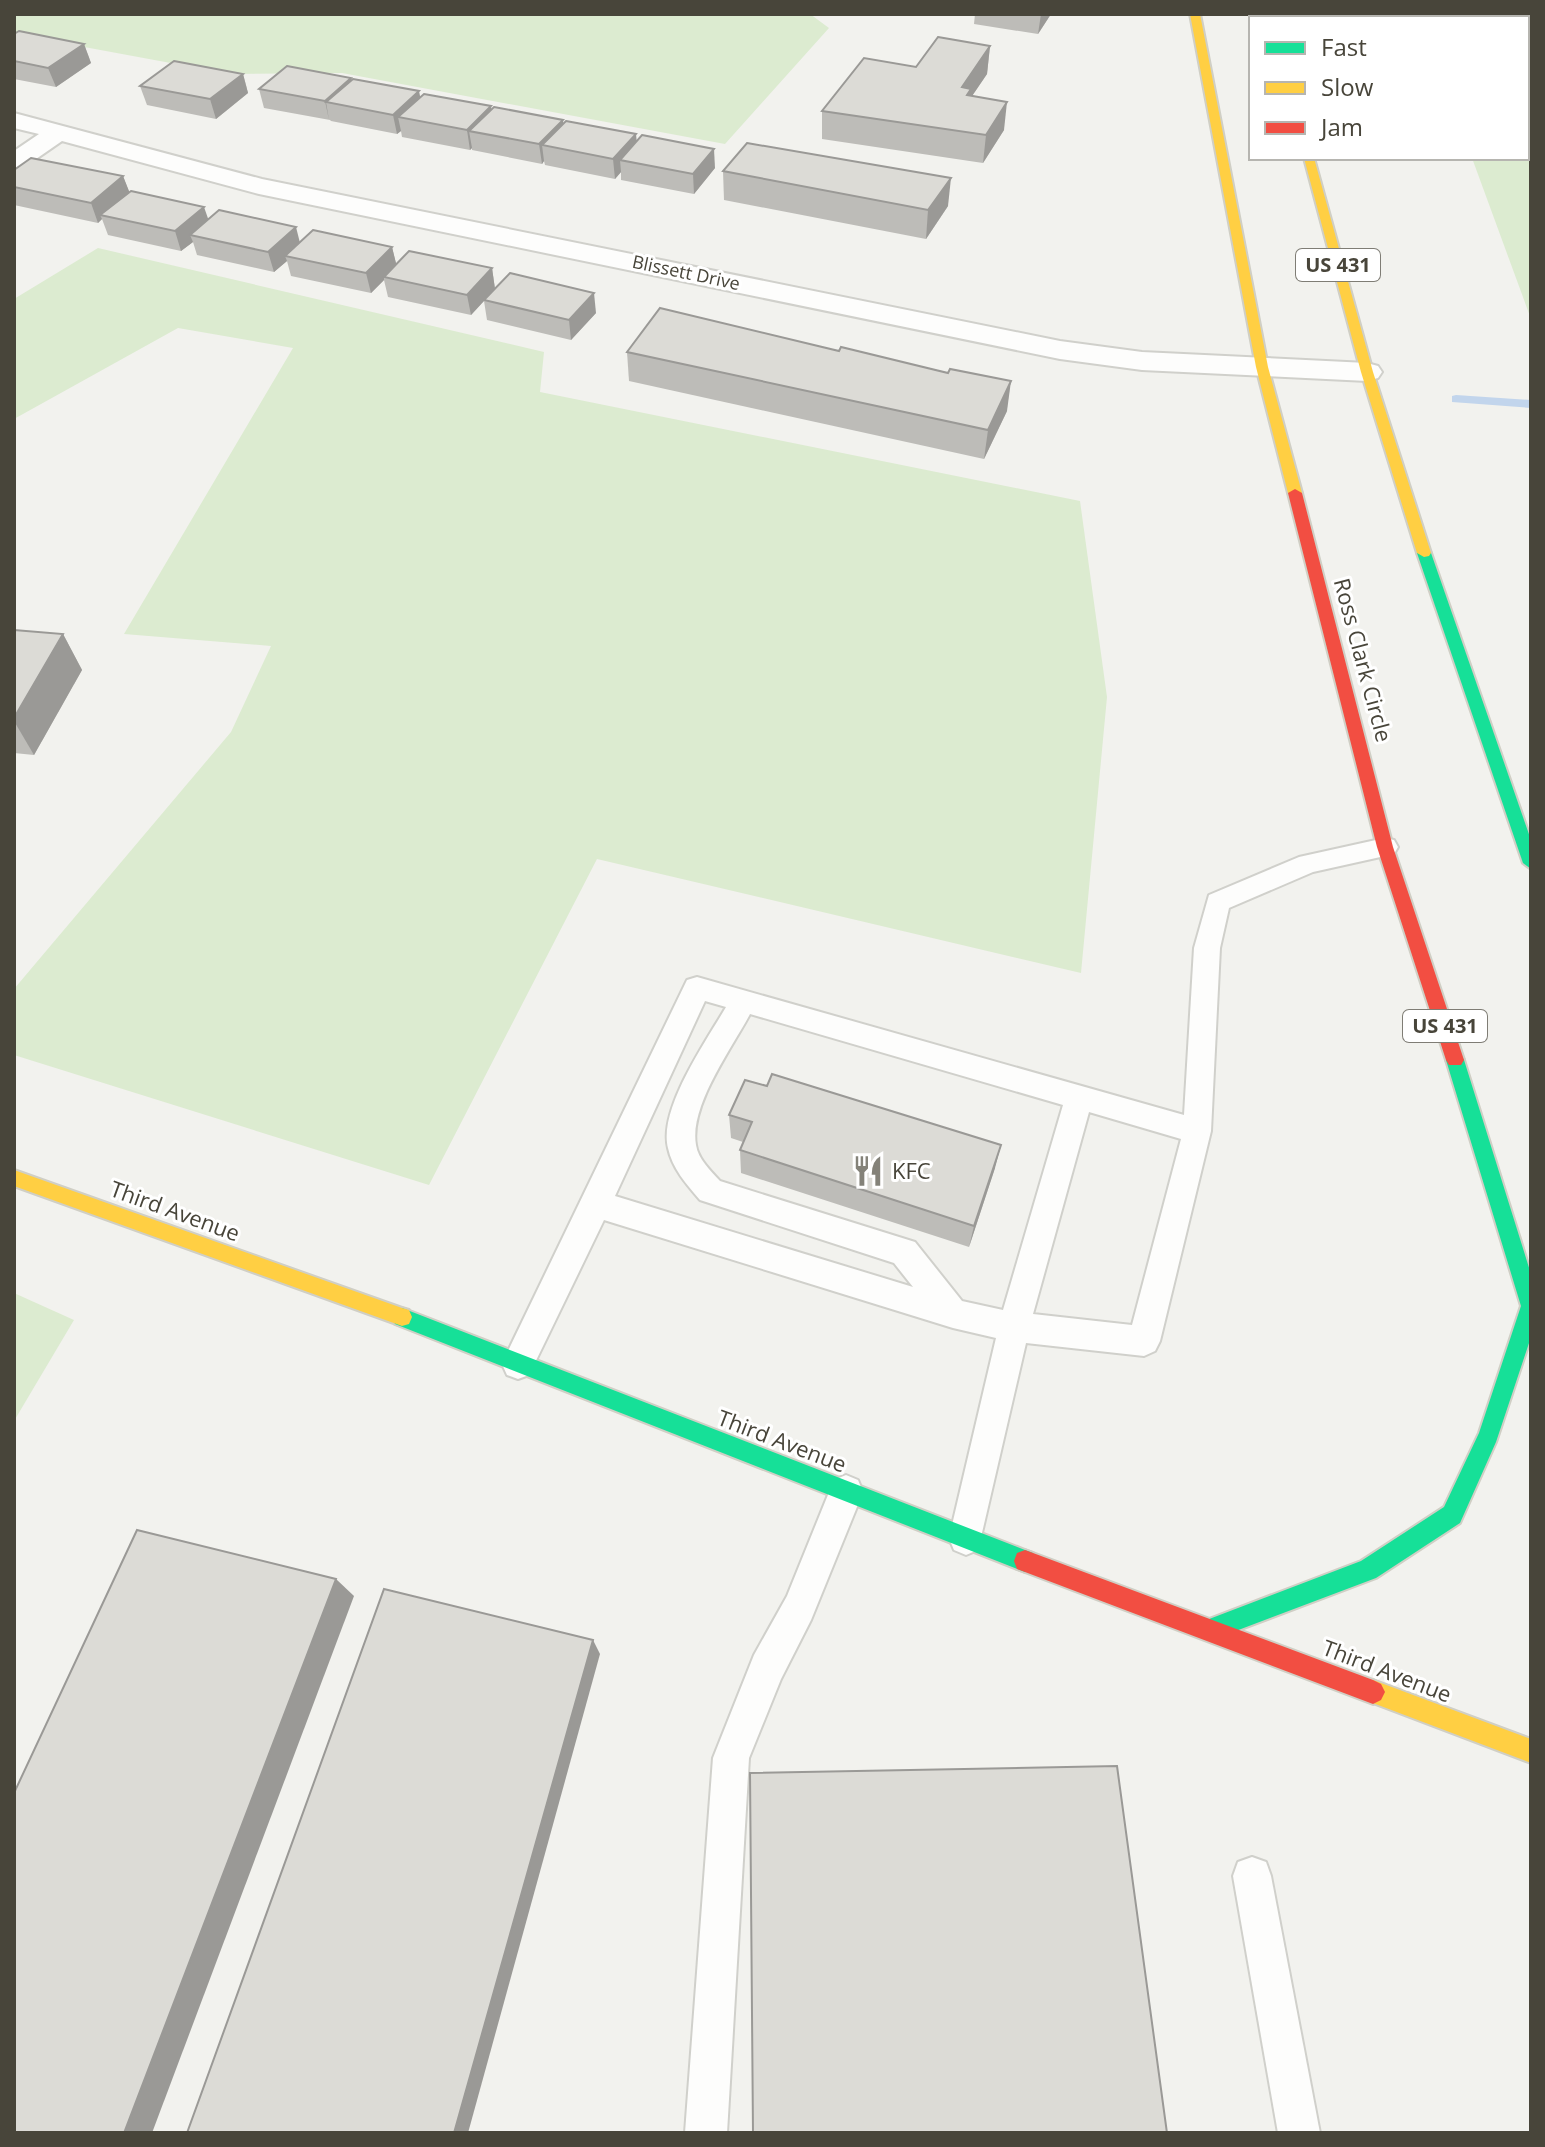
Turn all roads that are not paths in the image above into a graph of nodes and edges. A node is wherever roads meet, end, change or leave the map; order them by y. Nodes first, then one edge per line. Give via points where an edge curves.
1 (1195, 14) edge
2 (14, 120) edge
3 (60, 131) junction
4 (1310, 160) edge
5 (14, 163) edge
6 (1262, 367) junction
7 (1367, 372) junction
8 (1385, 847) junction
9 (1531, 863) edge
10 (742, 1004) junction
11 (1079, 1098) junction
12 (1197, 1131) junction
13 (14, 1178) edge
14 (597, 1204) junction
15 (1531, 1306) edge
16 (953, 1314) junction
17 (1014, 1327) junction
18 (518, 1364) junction
19 (846, 1492) junction
20 (966, 1538) junction
21 (1212, 1629) junction
22 (1531, 1751) edge
23 (1252, 1876) dead end
24 (706, 2133) edge
25 (1299, 2133) edge

1 - 6 main road, Ross Clark Circle / US 431
2 - 3 street, Blissett Drive
3 - 5 street
3 - 6 street, Blissett Drive via 259,186 1060,350 1142,361
4 - 7 main road, US 431
6 - 7 street, Blissett Drive
6 - 8 main road, Ross Clark Circle / US 431
7 - 9 main road, US 431 via 1444,617
8 - 12 lane via 1308,864 1218,902 1207,948
8 - 15 main road, Ross Clark Circle / US 431
10 - 11 lane
10 - 14 lane via 697,988
10 - 16 lane via 686,1111 681,1142 690,1169 710,1191 904,1252
11 - 12 lane
11 - 17 lane
12 - 17 lane via 1144,1341
13 - 18 main road, Third Avenue
14 - 16 lane
14 - 18 lane
15 - 21 main road via 1489,1435 1452,1515 1368,1570
16 - 17 lane
17 - 20 lane
18 - 19 main road, Third Avenue
19 - 20 main road, Third Avenue
19 - 24 lane via 731,1758
20 - 21 main road, Third Avenue
21 - 22 main road, Third Avenue
23 - 25 lane

